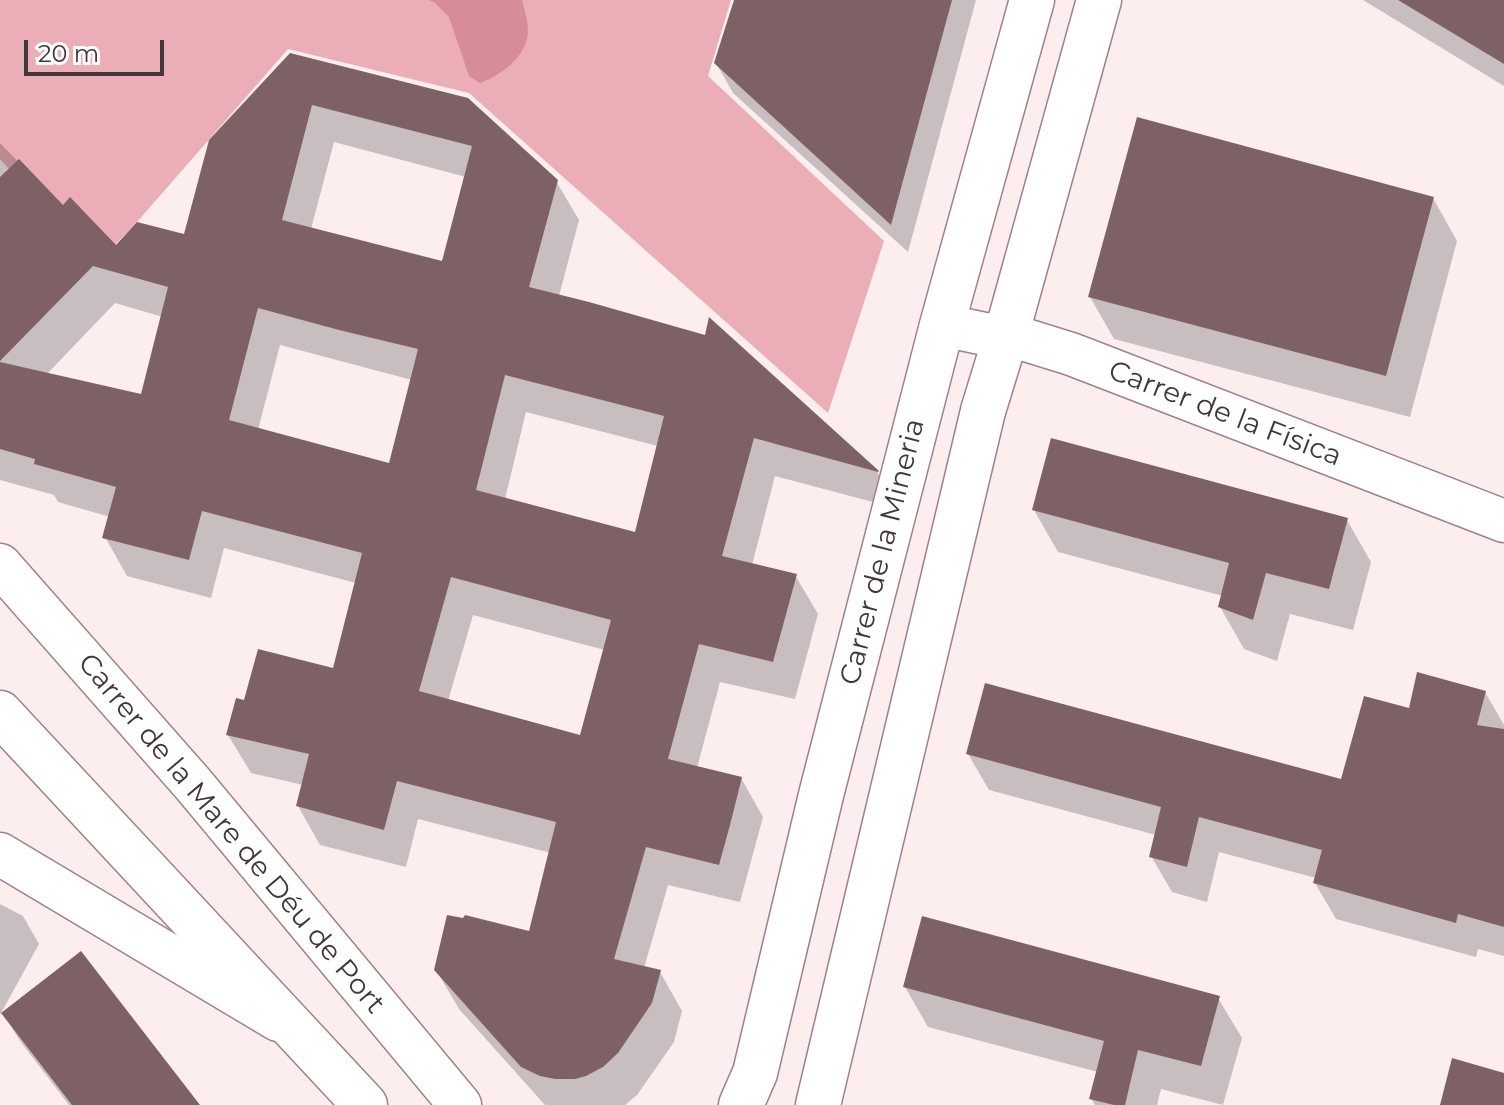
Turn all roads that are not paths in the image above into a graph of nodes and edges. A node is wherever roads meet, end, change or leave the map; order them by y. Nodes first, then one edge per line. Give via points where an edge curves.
1 (1032, 0) edge
2 (1099, 0) edge
3 (942, 325) junction
4 (1006, 336) junction
5 (1504, 521) edge
6 (0, 565) edge
7 (0, 713) edge
8 (0, 854) edge
9 (296, 1031) junction
10 (365, 1105) edge
11 (460, 1105) edge
12 (741, 1105) edge
13 (818, 1105) edge

1 - 3 street, Carrer de la Mineria
2 - 4 street
3 - 4 street, Carrer de la Física
3 - 12 street, Carrer de la Mineria via 755,1073
4 - 5 street, Carrer de la Física via 1071,354
4 - 13 street via 983,411
6 - 11 street, Carrer de la Mare de Déu de Port via 193,784
7 - 9 street
8 - 9 street
9 - 10 street

